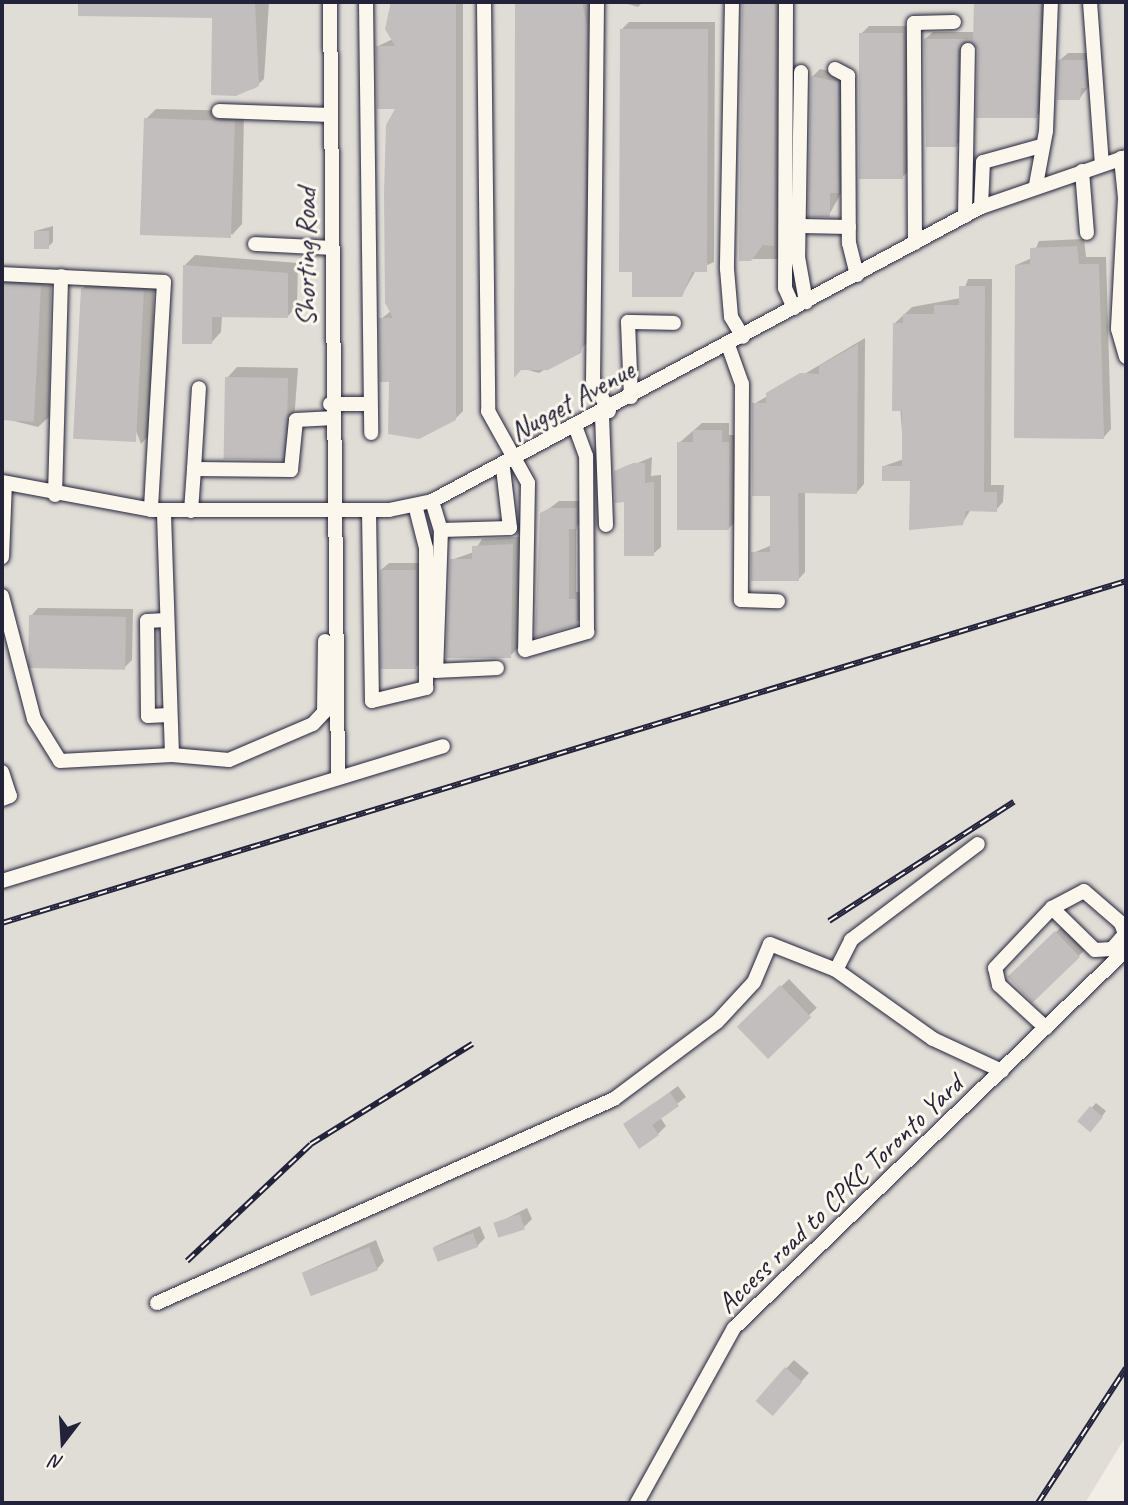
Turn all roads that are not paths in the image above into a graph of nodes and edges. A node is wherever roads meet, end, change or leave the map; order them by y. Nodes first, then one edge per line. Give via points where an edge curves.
1 (330, 2) edge
2 (366, 2) edge
3 (484, 2) edge
4 (597, 2) edge
5 (732, 2) edge
6 (786, 2) edge
7 (1051, 2) edge
8 (1090, 2) edge
9 (954, 22) dead end
10 (968, 50) dead end
11 (835, 69) dead end
12 (801, 72) dead end
13 (219, 111) dead end
14 (331, 114) junction
15 (1041, 146) junction
16 (1124, 158) edge
17 (1102, 164) junction
18 (1082, 170) junction
19 (1036, 185) junction
20 (981, 207) junction
21 (965, 216) junction
22 (802, 226) junction
23 (849, 227) junction
24 (1087, 233) dead end
25 (915, 243) junction
26 (255, 244) dead end
27 (331, 248) junction
28 (2, 274) edge
29 (857, 275) junction
30 (61, 276) junction
31 (800, 305) junction
32 (674, 323) dead end
33 (743, 337) junction
34 (728, 345) junction
35 (1126, 357) edge
36 (199, 388) dead end
37 (631, 397) junction
38 (370, 404) junction
39 (330, 411) junction
40 (605, 413) junction
41 (576, 428) junction
42 (371, 433) dead end
43 (517, 460) junction
44 (194, 468) junction
45 (503, 468) junction
46 (3, 483) edge
47 (55, 495) junction
48 (432, 501) junction
49 (415, 505) junction
50 (158, 510) junction
51 (191, 511) junction
52 (369, 511) junction
53 (331, 512) junction
54 (607, 525) dead end
55 (441, 530) junction
56 (2, 556) edge
57 (332, 591) junction
58 (2, 596) edge
59 (778, 601) dead end
60 (167, 613) junction
61 (497, 668) dead end
62 (169, 715) junction
63 (443, 746) dead end
64 (172, 755) junction
65 (2, 772) edge
66 (338, 777) junction
67 (2, 799) edge
68 (978, 844) dead end
69 (2, 881) edge
70 (1052, 908) junction
71 (1119, 952) edge
72 (836, 970) junction
73 (1046, 1028) junction
74 (1002, 1070) junction
75 (157, 1303) dead end
76 (637, 1503) edge

1 - 14 street, Shorting Road
2 - 38 street
3 - 43 street via 488,411
4 - 40 street via 593,380
5 - 33 street via 727,269 731,317
6 - 31 street via 785,288
7 - 15 street
8 - 17 street
9 - 25 street via 914,23
10 - 21 street
11 - 23 street via 848,76
12 - 22 street
13 - 14 street
14 - 27 street, Shorting Road
15 - 19 street
15 - 20 street via 984,162
16 - 17 street, Nugget Avenue
16 - 35 street via 1118,329
17 - 18 street, Nugget Avenue
18 - 19 street, Nugget Avenue
18 - 24 street
19 - 20 street, Nugget Avenue
20 - 21 street, Nugget Avenue
21 - 25 street, Nugget Avenue
22 - 23 street
22 - 31 street
23 - 29 street
25 - 29 street, Nugget Avenue
26 - 27 street
27 - 39 street, Shorting Road
28 - 30 street
29 - 31 street, Nugget Avenue
30 - 47 street
30 - 50 street via 164,282
31 - 33 street, Nugget Avenue
32 - 37 street via 628,322
33 - 34 street, Nugget Avenue
34 - 37 street, Nugget Avenue
34 - 59 street via 742,384 741,600
36 - 44 street
37 - 40 street, Nugget Avenue
38 - 39 street
38 - 42 street
39 - 44 street via 296,420 291,470
39 - 53 street, Shorting Road
40 - 41 street, Nugget Avenue
40 - 54 street
41 - 43 street, Nugget Avenue
41 - 43 street via 586,456 587,632 525,650 528,483
43 - 45 street, Nugget Avenue
44 - 51 street
45 - 48 street, Nugget Avenue
45 - 55 street via 510,527
46 - 47 street, Nugget Avenue
46 - 56 street
47 - 50 street, Nugget Avenue
48 - 49 street, Nugget Avenue
48 - 55 street
49 - 52 street, Nugget Avenue
49 - 52 street via 426,548 426,688 372,701
50 - 51 street, Nugget Avenue
50 - 60 street
51 - 53 street, Nugget Avenue
52 - 53 street, Nugget Avenue
53 - 57 street, Shorting Road
55 - 61 street via 436,671
57 - 64 street via 326,602 324,712 313,724 267,749 229,760
57 - 66 street
58 - 64 street via 34,719 60,761
60 - 62 street
60 - 62 street via 147,621 148,716
62 - 64 street
63 - 66 street
65 - 67 street via 10,796
66 - 69 street
68 - 72 street via 851,940
70 - 71 street via 1095,950
70 - 71 street via 1084,891 1121,923 1125,934
70 - 73 street via 995,968 999,985
71 - 73 street, Access road to CPKC Toronto Yard
72 - 74 street, Access road to CPKC Toronto Yard via 933,1039
72 - 75 street, Access road to CPKC Toronto Yard via 770,944 754,982 717,1022 614,1099
73 - 74 street, Access road to CPKC Toronto Yard
74 - 76 street, Access road to CPKC Toronto Yard via 734,1328

